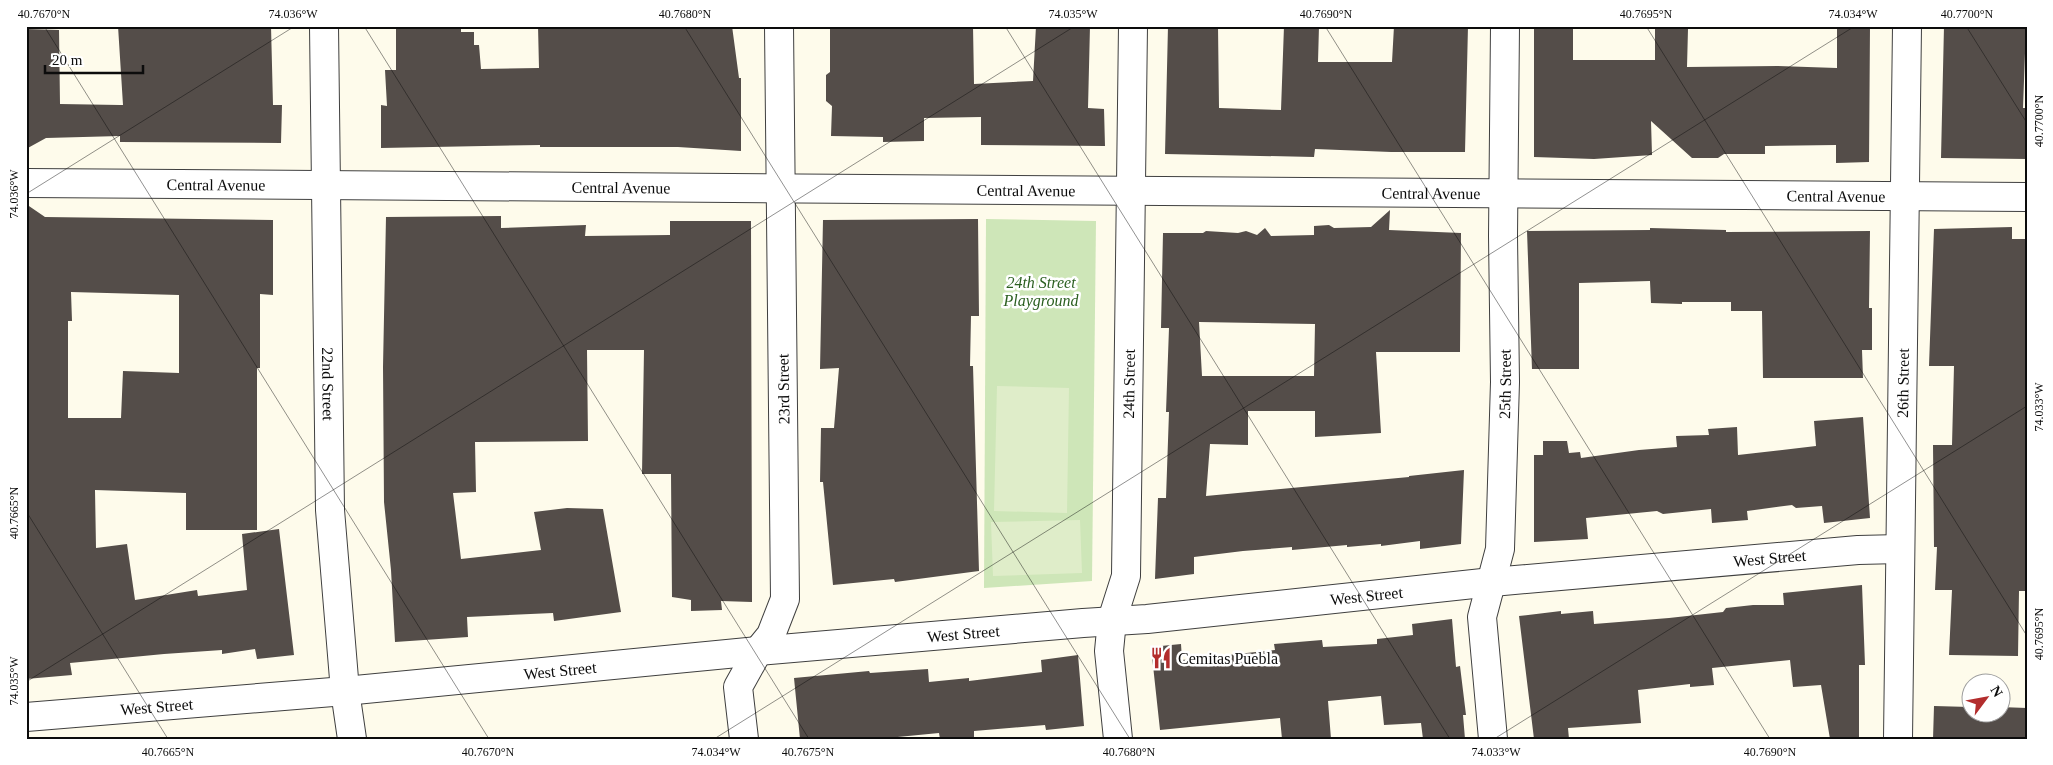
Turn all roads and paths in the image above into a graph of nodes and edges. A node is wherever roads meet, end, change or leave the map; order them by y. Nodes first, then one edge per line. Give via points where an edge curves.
1 (324, 26) edge
2 (779, 26) edge
3 (1133, 26) edge
4 (1505, 26) edge
5 (1907, 26) edge
6 (26, 183) edge
7 (326, 186) junction
8 (780, 188) junction
9 (1130, 191) junction
10 (1504, 193) junction
11 (1905, 196) junction
12 (2027, 197) edge
13 (1900, 549) junction
14 (1492, 582) junction
15 (1112, 620) junction
16 (758, 651) junction
17 (345, 691) junction
18 (26, 716) edge
19 (352, 739) edge
20 (744, 739) edge
21 (1118, 739) edge
22 (1493, 739) edge
23 (1898, 739) edge

1 - 7 street, 22nd Street
2 - 8 street, 23rd Street
3 - 9 street, 24th Street
4 - 10 street, 25th Street
5 - 11 street, 26th Street
6 - 7 street, Central Avenue
7 - 8 street, Central Avenue
7 - 17 street, 22nd Street via 330,510
8 - 9 street, Central Avenue
8 - 16 street, 23rd Street via 785,599 771,635
9 - 10 street, Central Avenue
9 - 15 street, 24th Street via 1126,576
10 - 11 street, Central Avenue
10 - 14 street, 25th Street via 1500,549
11 - 12 street, Central Avenue
11 - 13 street, 26th Street
13 - 14 street, West Street
13 - 23 street, 26th Street
14 - 15 street, West Street
14 - 22 street, 25th Street via 1482,617
15 - 16 street, West Street
15 - 21 street, 24th Street via 1109,651
16 - 17 street, West Street
16 - 20 street, 23rd Street via 738,687
17 - 18 street, West Street
17 - 19 street, 22nd Street

